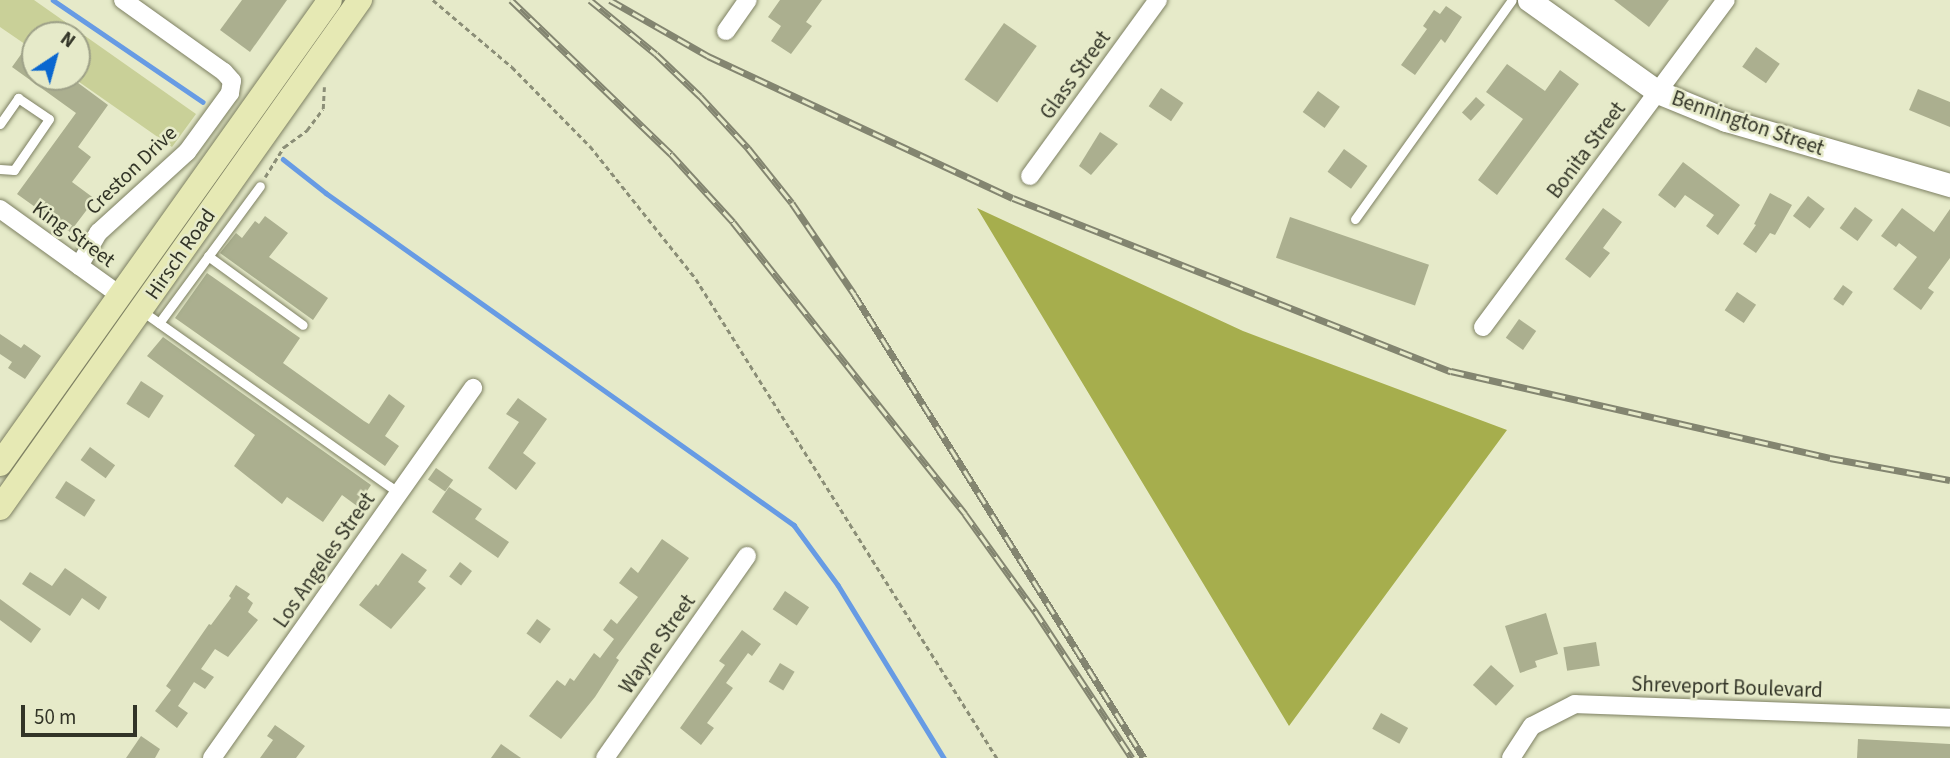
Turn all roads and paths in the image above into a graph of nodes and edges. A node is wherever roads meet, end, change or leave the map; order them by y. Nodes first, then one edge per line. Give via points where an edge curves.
1 (123, 0) edge
2 (330, 0) edge
3 (360, 0) edge
4 (433, 0) edge
5 (747, 0) edge
6 (1157, 0) edge
7 (1512, 0) edge
8 (1529, 0) edge
9 (1726, 0) edge
10 (726, 31) dead end
11 (303, 78) junction
12 (1658, 92) junction
13 (0, 124) edge
14 (0, 169) edge
15 (1030, 176) dead end
16 (1950, 185) edge
17 (260, 186) joint
18 (0, 209) edge
19 (1355, 219) dead end
20 (208, 256) junction
21 (79, 266) junction
22 (140, 310) junction
23 (303, 325) dead end
24 (1483, 327) dead end
25 (473, 388) dead end
26 (0, 464) edge
27 (399, 493) junction
28 (0, 508) edge
29 (747, 556) dead end
30 (1950, 718) edge
31 (1515, 752) edge
32 (212, 758) edge
33 (605, 758) edge
34 (997, 758) edge

1 - 21 street, Creston Drive via 232,81 230,93 187,152 99,232
2 - 11 main road, Hirsch Road
3 - 11 main road, Hirsch Road
4 - 34 path via 512,67 590,146 696,279
5 - 10 street
6 - 15 street, Glass Street
7 - 19 lane
8 - 12 street, Bennington Street
9 - 12 street, Bonita Street
11 - 17 path via 323,109 307,131 284,147
11 - 22 main road, Hirsch Road
12 - 16 street, Bennington Street via 1739,124
12 - 24 street, Bonita Street
13 - 14 lane via 18,98 49,119 14,170
17 - 20 lane
18 - 21 street, King Street
20 - 22 lane
20 - 23 lane
21 - 22 street, King Street
22 - 26 main road, Hirsch Road
22 - 27 lane
22 - 28 main road, Hirsch Road
25 - 27 street, Los Angeles Street
27 - 32 street, Los Angeles Street
29 - 33 street, Wayne Street
30 - 31 street, Shreveport Boulevard via 1575,704 1532,726

